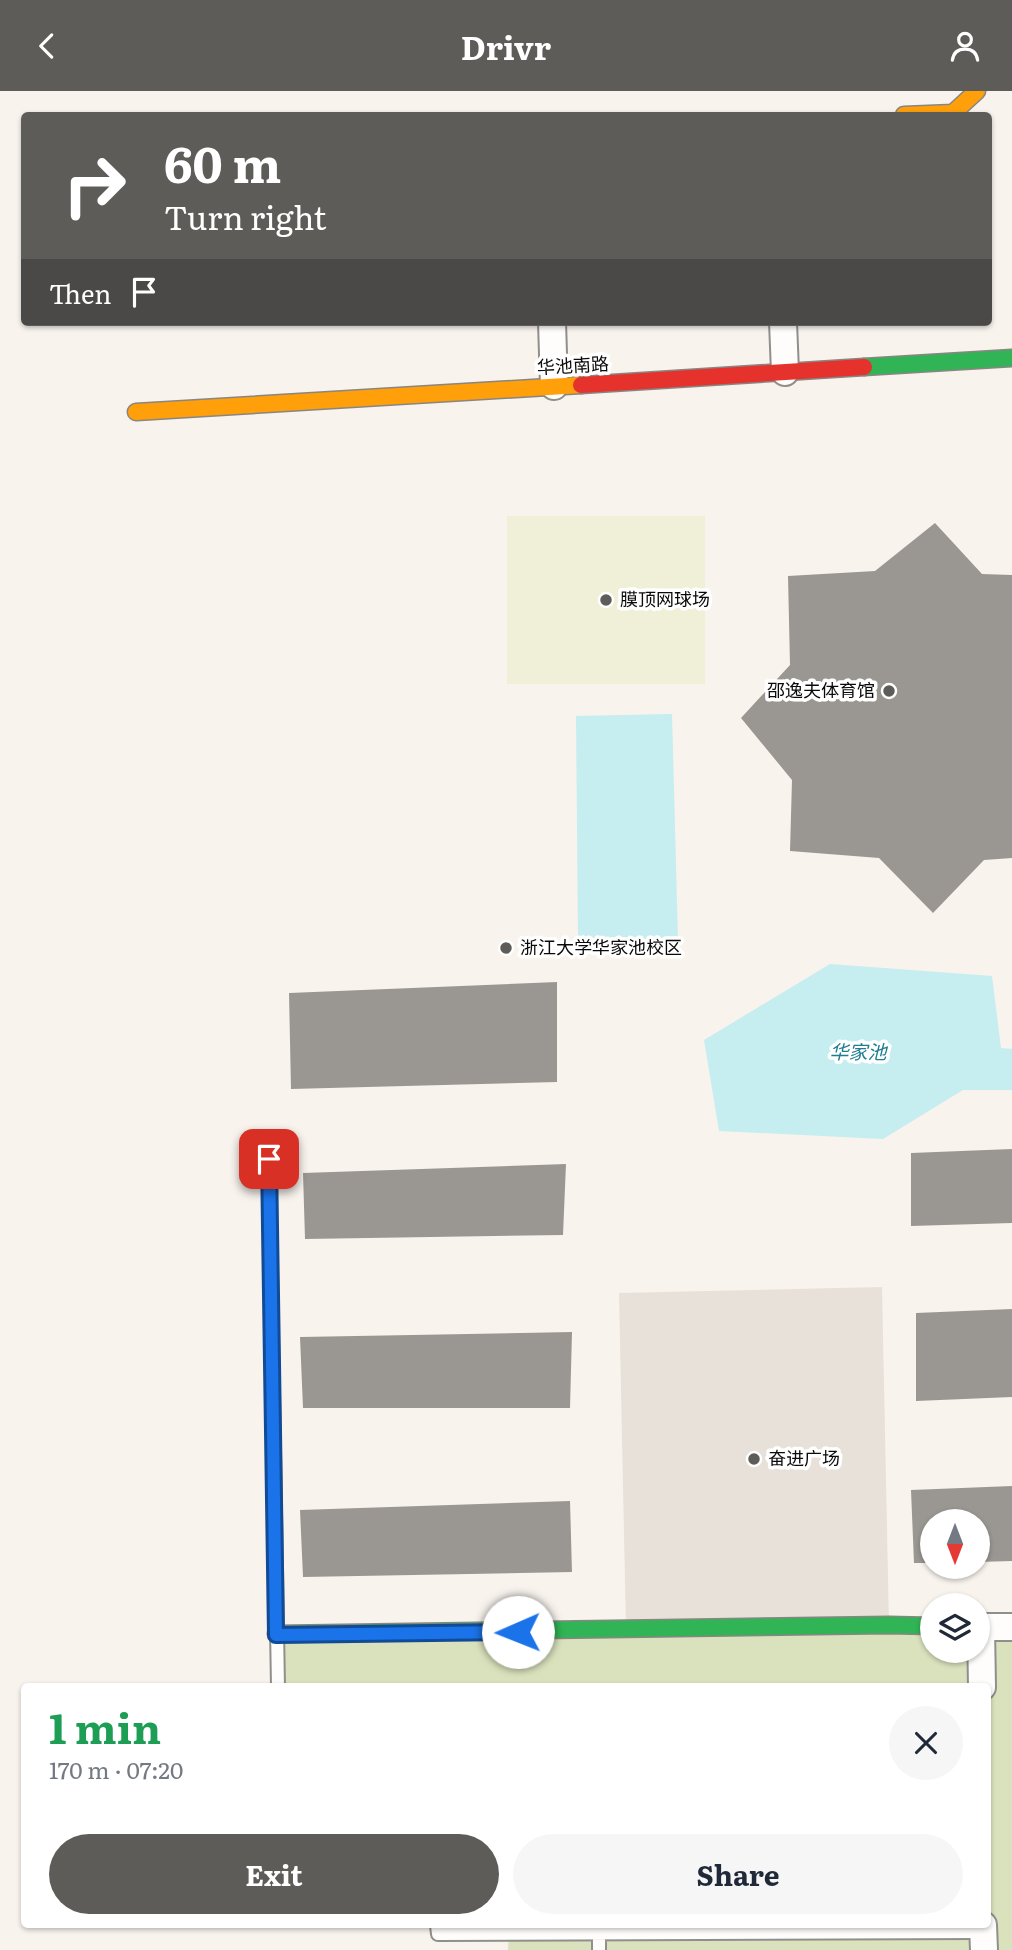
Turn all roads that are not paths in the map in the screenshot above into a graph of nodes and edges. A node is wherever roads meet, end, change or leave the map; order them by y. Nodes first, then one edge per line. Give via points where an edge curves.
1 (977, 91) edge
2 (954, 112) edge
3 (552, 326) edge
4 (783, 326) edge
5 (1012, 358) edge
6 (785, 372) junction
7 (555, 386) junction
8 (135, 412) dead end
9 (269, 1159) dead end
10 (920, 1626) edge
11 (990, 1627) edge
12 (1012, 1627) edge
13 (276, 1635) junction
14 (981, 1663) edge
15 (278, 1683) edge
16 (982, 1683) edge
17 (437, 1928) edge
18 (599, 1932) junction
19 (983, 1936) edge
20 (599, 1950) edge

1 - 2 street
3 - 7 street
4 - 6 street
5 - 6 street, 华池南路
6 - 7 street, 华池南路
7 - 8 street, 华池南路
9 - 13 lane
10 - 13 street
11 - 12 street
13 - 15 lane
14 - 16 street
17 - 18 lane via 438,1934
18 - 19 lane
18 - 20 lane

